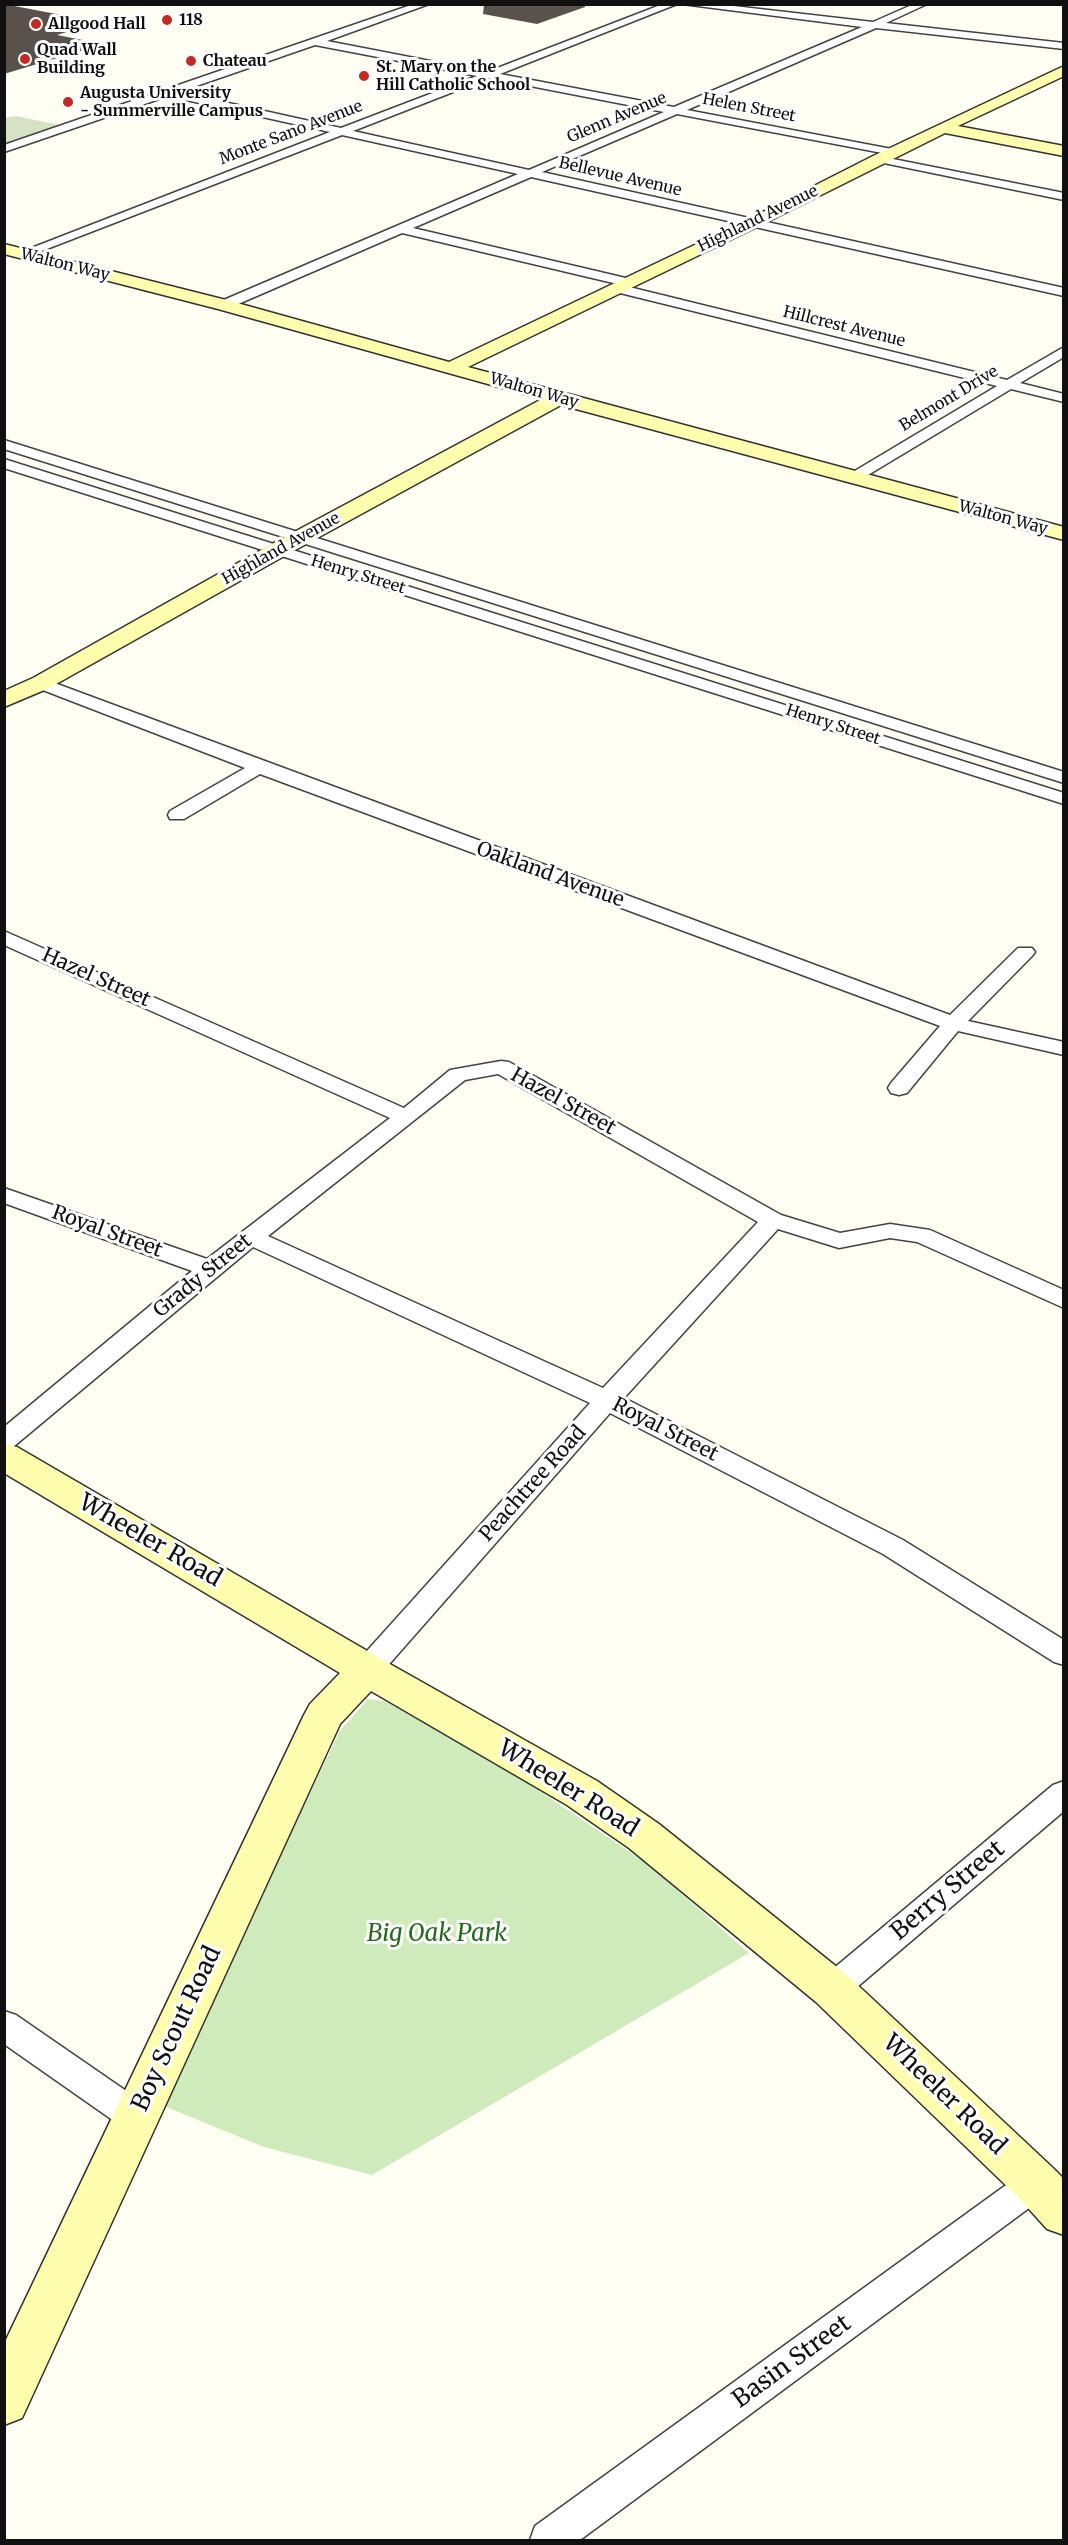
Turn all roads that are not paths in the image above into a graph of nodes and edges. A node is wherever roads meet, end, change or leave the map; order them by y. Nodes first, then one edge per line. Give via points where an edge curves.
1 (425, 4) edge
2 (673, 4) edge
3 (686, 4) edge
4 (923, 4) edge
5 (875, 25) junction
6 (315, 42) junction
7 (1064, 46) edge
8 (1064, 70) edge
9 (490, 75) junction
10 (169, 93) junction
11 (676, 111) junction
12 (944, 128) junction
13 (341, 132) junction
14 (4, 149) edge
15 (1064, 151) edge
16 (886, 155) junction
17 (530, 174) junction
18 (1064, 197) edge
19 (753, 223) junction
20 (401, 229) junction
21 (4, 249) edge
22 (22, 254) junction
23 (621, 285) junction
24 (1064, 292) edge
25 (224, 305) junction
26 (1064, 351) edge
27 (451, 368) junction
28 (1009, 384) junction
29 (559, 398) junction
30 (1064, 398) edge
31 (4, 444) edge
32 (60, 462) junction
33 (4, 463) edge
34 (37, 474) junction
35 (853, 477) junction
36 (1064, 534) edge
37 (300, 538) junction
38 (278, 550) junction
39 (595, 631) junction
40 (576, 643) junction
41 (41, 682) junction
42 (4, 700) edge
43 (936, 738) junction
44 (918, 752) junction
45 (259, 767) junction
46 (1064, 778) edge
47 (1064, 799) edge
48 (177, 815) dead end
49 (4, 937) edge
50 (1025, 952) dead end
51 (953, 1024) junction
52 (1064, 1050) edge
53 (899, 1088) dead end
54 (406, 1117) junction
55 (4, 1195) edge
56 (773, 1220) junction
57 (251, 1237) junction
58 (210, 1269) junction
59 (1064, 1300) edge
60 (607, 1400) junction
61 (4, 1441) edge
62 (4, 1456) edge
63 (1064, 1654) edge
64 (367, 1670) junction
65 (1064, 1793) edge
66 (832, 1989) junction
67 (4, 2025) edge
68 (136, 2117) junction
69 (1036, 2183) junction
70 (1064, 2213) edge
71 (4, 2400) edge
72 (549, 2541) edge

1 - 6 street
2 - 9 street, Monte Sano Avenue
3 - 5 street
4 - 5 street, Glenn Avenue
5 - 7 street
5 - 11 street, Glenn Avenue
6 - 9 street, Helen Street
6 - 10 street
8 - 12 main road, Highland Avenue
9 - 11 street, Helen Street
9 - 13 street, Monte Sano Avenue
10 - 13 street, Bellevue Avenue
10 - 14 street
11 - 16 street, Helen Street
11 - 17 street, Glenn Avenue
12 - 15 main road
12 - 16 main road, Highland Avenue
13 - 17 street, Bellevue Avenue
13 - 22 street, Monte Sano Avenue
16 - 18 street, Helen Street
16 - 19 main road, Highland Avenue
17 - 19 street, Bellevue Avenue
17 - 20 street, Glenn Avenue
19 - 23 main road, Highland Avenue
19 - 24 street, Bellevue Avenue
20 - 23 street, Hillcrest Avenue
20 - 25 street, Glenn Avenue
21 - 22 main road, Walton Way
22 - 25 main road, Walton Way
23 - 27 main road, Highland Avenue
23 - 28 street, Hillcrest Avenue
25 - 27 main road, Walton Way
26 - 28 street, Belmont Drive
27 - 29 main road, Walton Way
28 - 30 street, Hillcrest Avenue
28 - 35 street, Belmont Drive
29 - 35 main road, Walton Way
29 - 37 main road, Highland Avenue
31 - 32 street, Henry Street
32 - 34 street
32 - 37 street, Henry Street
33 - 34 street, Henry Street
34 - 38 street, Henry Street
35 - 36 main road, Walton Way
37 - 38 main road, Highland Avenue
37 - 39 street, Henry Street
38 - 40 street, Henry Street
38 - 41 main road, Highland Avenue
39 - 40 street
39 - 43 street, Henry Street
40 - 44 street, Henry Street
41 - 42 main road, Highland Avenue
41 - 45 street, Oakland Avenue
43 - 44 street
43 - 46 street, Henry Street
44 - 47 street, Henry Street
45 - 48 street
45 - 51 street, Oakland Avenue
49 - 54 street, Hazel Street
50 - 51 street
51 - 52 street, Oakland Avenue
51 - 53 street
54 - 56 street, Hazel Street via 458,1075 501,1067
54 - 57 street, Grady Street
55 - 58 street, Royal Street
56 - 59 street, Hazel Street via 839,1241 890,1231 922,1235
56 - 60 street, Peachtree Road
57 - 58 street, Grady Street
57 - 60 street, Royal Street
58 - 61 street, Grady Street
60 - 63 street, Royal Street via 893,1546
60 - 64 street, Peachtree Road
62 - 64 main road, Wheeler Road
64 - 66 main road, Wheeler Road via 582,1792 644,1836
64 - 68 main road, Boy Scout Road via 324,1715
65 - 66 street, Berry Street
66 - 69 main road, Wheeler Road
67 - 68 street
68 - 71 main road, Boy Scout Road
69 - 70 main road, Wheeler Road
69 - 72 street, Basin Street

